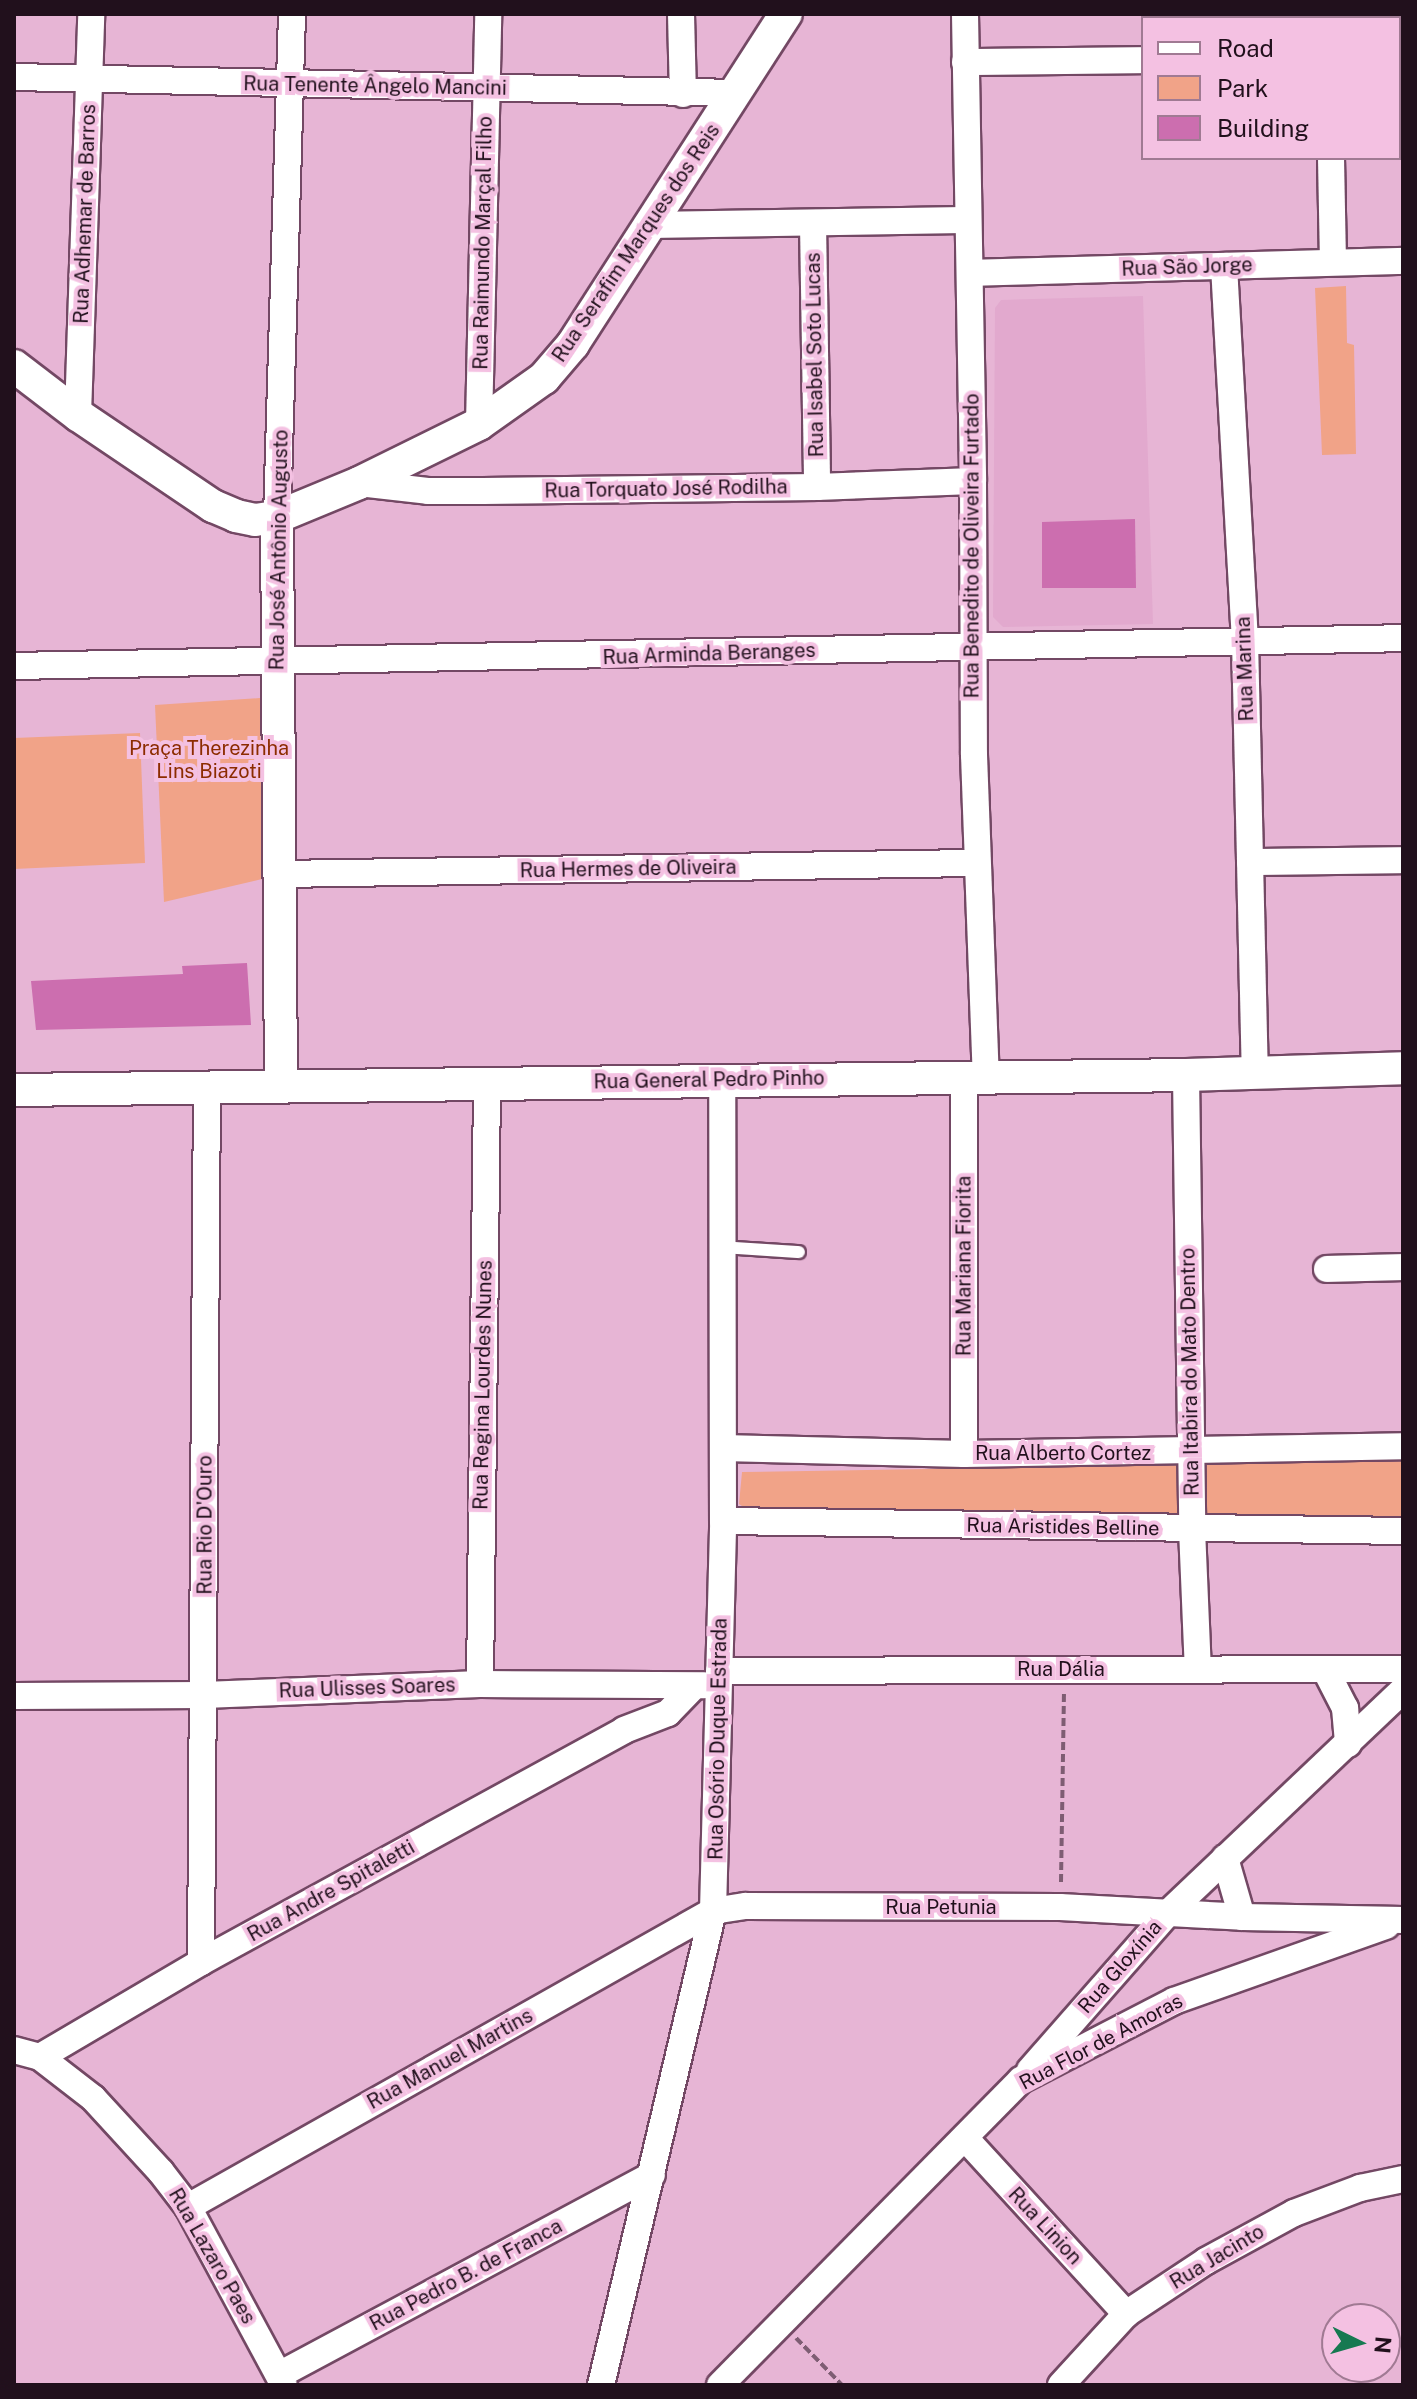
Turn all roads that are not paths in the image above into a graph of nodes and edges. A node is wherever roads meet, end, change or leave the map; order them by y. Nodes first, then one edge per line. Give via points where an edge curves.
1 (91, 14) edge
2 (292, 14) edge
3 (488, 14) edge
4 (681, 14) edge
5 (786, 14) edge
6 (965, 14) edge
7 (1141, 60) edge
8 (965, 62) junction
9 (14, 77) edge
10 (89, 80) junction
11 (292, 84) junction
12 (486, 87) junction
13 (735, 93) junction
14 (683, 94) junction
15 (1331, 160) edge
16 (967, 220) junction
17 (813, 223) junction
18 (647, 225) junction
19 (1403, 261) edge
20 (1333, 262) junction
21 (1224, 266) junction
22 (971, 273) junction
23 (14, 366) edge
24 (78, 415) junction
25 (479, 424) junction
26 (973, 481) junction
27 (359, 483) junction
28 (817, 487) junction
29 (277, 517) junction
30 (1403, 638) edge
31 (1245, 640) junction
32 (972, 646) junction
33 (276, 663) junction
34 (14, 666) edge
35 (1403, 860) edge
36 (1250, 862) junction
37 (976, 863) junction
38 (280, 874) junction
39 (1403, 1068) edge
40 (1255, 1071) junction
41 (1186, 1075) junction
42 (975, 1078) junction
43 (722, 1079) junction
44 (281, 1085) junction
45 (487, 1085) junction
46 (207, 1088) junction
47 (14, 1090) edge
48 (721, 1247) junction
49 (799, 1252) dead end
50 (1403, 1267) edge
51 (1327, 1269) dead end
52 (1403, 1446) edge
53 (723, 1448) junction
54 (1192, 1452) junction
55 (964, 1454) junction
56 (723, 1521) junction
57 (1192, 1529) junction
58 (1403, 1531) edge
59 (1403, 1669) edge
60 (1198, 1670) junction
61 (1326, 1671) junction
62 (711, 1680) junction
63 (480, 1684) junction
64 (660, 1687) junction
65 (1403, 1690) edge
66 (204, 1695) junction
67 (14, 1696) edge
68 (624, 1730) junction
69 (1348, 1744) junction
70 (1225, 1858) junction
71 (713, 1911) junction
72 (1169, 1912) junction
73 (1242, 1917) junction
74 (1402, 1920) edge
75 (201, 1962) junction
76 (14, 2050) edge
77 (40, 2057) junction
78 (1021, 2080) junction
79 (965, 2138) junction
80 (652, 2175) junction
81 (1403, 2179) edge
82 (188, 2207) junction
83 (1126, 2314) junction
84 (282, 2380) edge
85 (601, 2385) edge
86 (720, 2385) edge
87 (1061, 2385) edge

1 - 10 street, Rua Adhemar de Barros
2 - 11 street, Rua José Antônio Augusto
3 - 12 street, Rua Raimundo Marçal Filho
4 - 14 street
5 - 13 street, Rua Serafim Marques dos Reis
6 - 8 street, Rua Benedito de Oliveira Furtado
7 - 8 street
8 - 16 street, Rua Benedito de Oliveira Furtado
9 - 10 street, Rua Tenente Ângelo Mancini
10 - 11 street, Rua Tenente Ângelo Mancini
10 - 24 street, Rua Adhemar de Barros
11 - 12 street, Rua Tenente Ângelo Mancini
11 - 29 street, Rua José Antônio Augusto
12 - 14 street, Rua Tenente Ângelo Mancini
12 - 25 street, Rua Raimundo Marçal Filho
13 - 14 street, Rua Tenente Ângelo Mancini
13 - 18 street, Rua Serafim Marques dos Reis
15 - 20 street
16 - 17 street
16 - 22 street, Rua Benedito de Oliveira Furtado
17 - 18 street
17 - 28 street, Rua Isabel Soto Lucas
18 - 25 street, Rua Serafim Marques dos Reis via 573,344 531,390
19 - 20 street, Rua São Jorge
20 - 21 street, Rua São Jorge
21 - 22 street, Rua São Jorge
21 - 31 street, Rua Marina
22 - 26 street, Rua Benedito de Oliveira Furtado
23 - 24 street
24 - 29 street via 213,506 255,520
25 - 27 street, Rua Serafim Marques dos Reis
26 - 28 street, Rua Torquato José Rodilha
26 - 32 street, Rua Benedito de Oliveira Furtado
27 - 28 street, Rua Torquato José Rodilha via 428,491
27 - 29 street, Rua Serafim Marques dos Reis
29 - 33 street, Rua José Antônio Augusto
30 - 31 street, Rua Arminda Beranges
31 - 32 street, Rua Arminda Beranges
31 - 36 street, Rua Marina
32 - 33 street, Rua Arminda Beranges
32 - 37 street, Rua Benedito de Oliveira Furtado
33 - 34 street, Rua Arminda Beranges
33 - 38 street, Rua José Antônio Augusto
35 - 36 street
36 - 40 street, Rua Marina
37 - 38 street, Rua Hermes de Oliveira
37 - 42 street, Rua Benedito de Oliveira Furtado
38 - 44 street, Rua José Antônio Augusto
39 - 40 street, Rua General Pedro Pinho
40 - 41 street, Rua General Pedro Pinho
41 - 42 street, Rua General Pedro Pinho
41 - 54 street, Rua Itabira do Mato Dentro
42 - 43 street, Rua General Pedro Pinho
42 - 55 street, Rua Mariana Fiorita
43 - 45 street, Rua General Pedro Pinho
43 - 48 street, Rua Osório Duque Estrada
44 - 45 street, Rua General Pedro Pinho
44 - 46 street, Rua General Pedro Pinho
45 - 63 street, Rua Regina Lourdes Nunes
46 - 47 street, Rua General Pedro Pinho
46 - 66 street, Rua Rio D'Ouro
48 - 49 lane
48 - 53 street, Rua Osório Duque Estrada
50 - 51 street
52 - 54 street, Rua Alberto Cortez
53 - 55 street, Rua Alberto Cortez
53 - 56 street, Rua Osório Duque Estrada
54 - 55 street, Rua Alberto Cortez
54 - 57 street, Rua Itabira do Mato Dentro
56 - 57 street, Rua Aristides Belline
56 - 62 street, Rua Osório Duque Estrada
57 - 58 street, Rua Aristides Belline
57 - 60 street, Rua Itabira do Mato Dentro
59 - 61 street, Rua Dália
60 - 61 street, Rua Dália
60 - 62 street, Rua Dália
61 - 69 street via 1345,1708
62 - 64 street, Rua Ulisses Soares
62 - 68 street, Rua Andre Spitaletti via 668,1713
62 - 71 street, Rua Osório Duque Estrada
63 - 64 street, Rua Ulisses Soares
63 - 66 street, Rua Ulisses Soares
64 - 68 street, Rua Andre Spitaletti
65 - 69 street, Rua Gloxínia
66 - 67 street, Rua Ulisses Soares
66 - 75 street, Rua Rio D'Ouro
68 - 75 street, Rua Andre Spitaletti
69 - 70 street, Rua Gloxínia
70 - 72 street, Rua Gloxínia
70 - 73 street
71 - 72 street, Rua Petunia via 746,1906
71 - 80 street, Rua Osório Duque Estrada
71 - 82 street, Rua Manuel Martins
72 - 73 street, Rua Flor de Amoras
72 - 78 street, Rua Gloxínia
73 - 74 street, Rua Flor de Amoras
74 - 78 street, Rua Flor de Amoras via 1216,1983
75 - 77 street, Rua Andre Spitaletti
76 - 77 street, Rua Lazaro Paes
77 - 82 street, Rua Lazaro Paes via 111,2116
78 - 79 street, Rua Flor de Amoras
79 - 83 street, Rua Linion
79 - 86 street, Rua Flor de Amoras
80 - 84 street, Rua Pedro B. de Franca
80 - 85 street, Rua Osório Duque Estrada
81 - 83 street, Rua Jacinto via 1360,2188 1245,2237
82 - 84 street, Rua Lazaro Paes
83 - 87 street, Rua Jacinto

